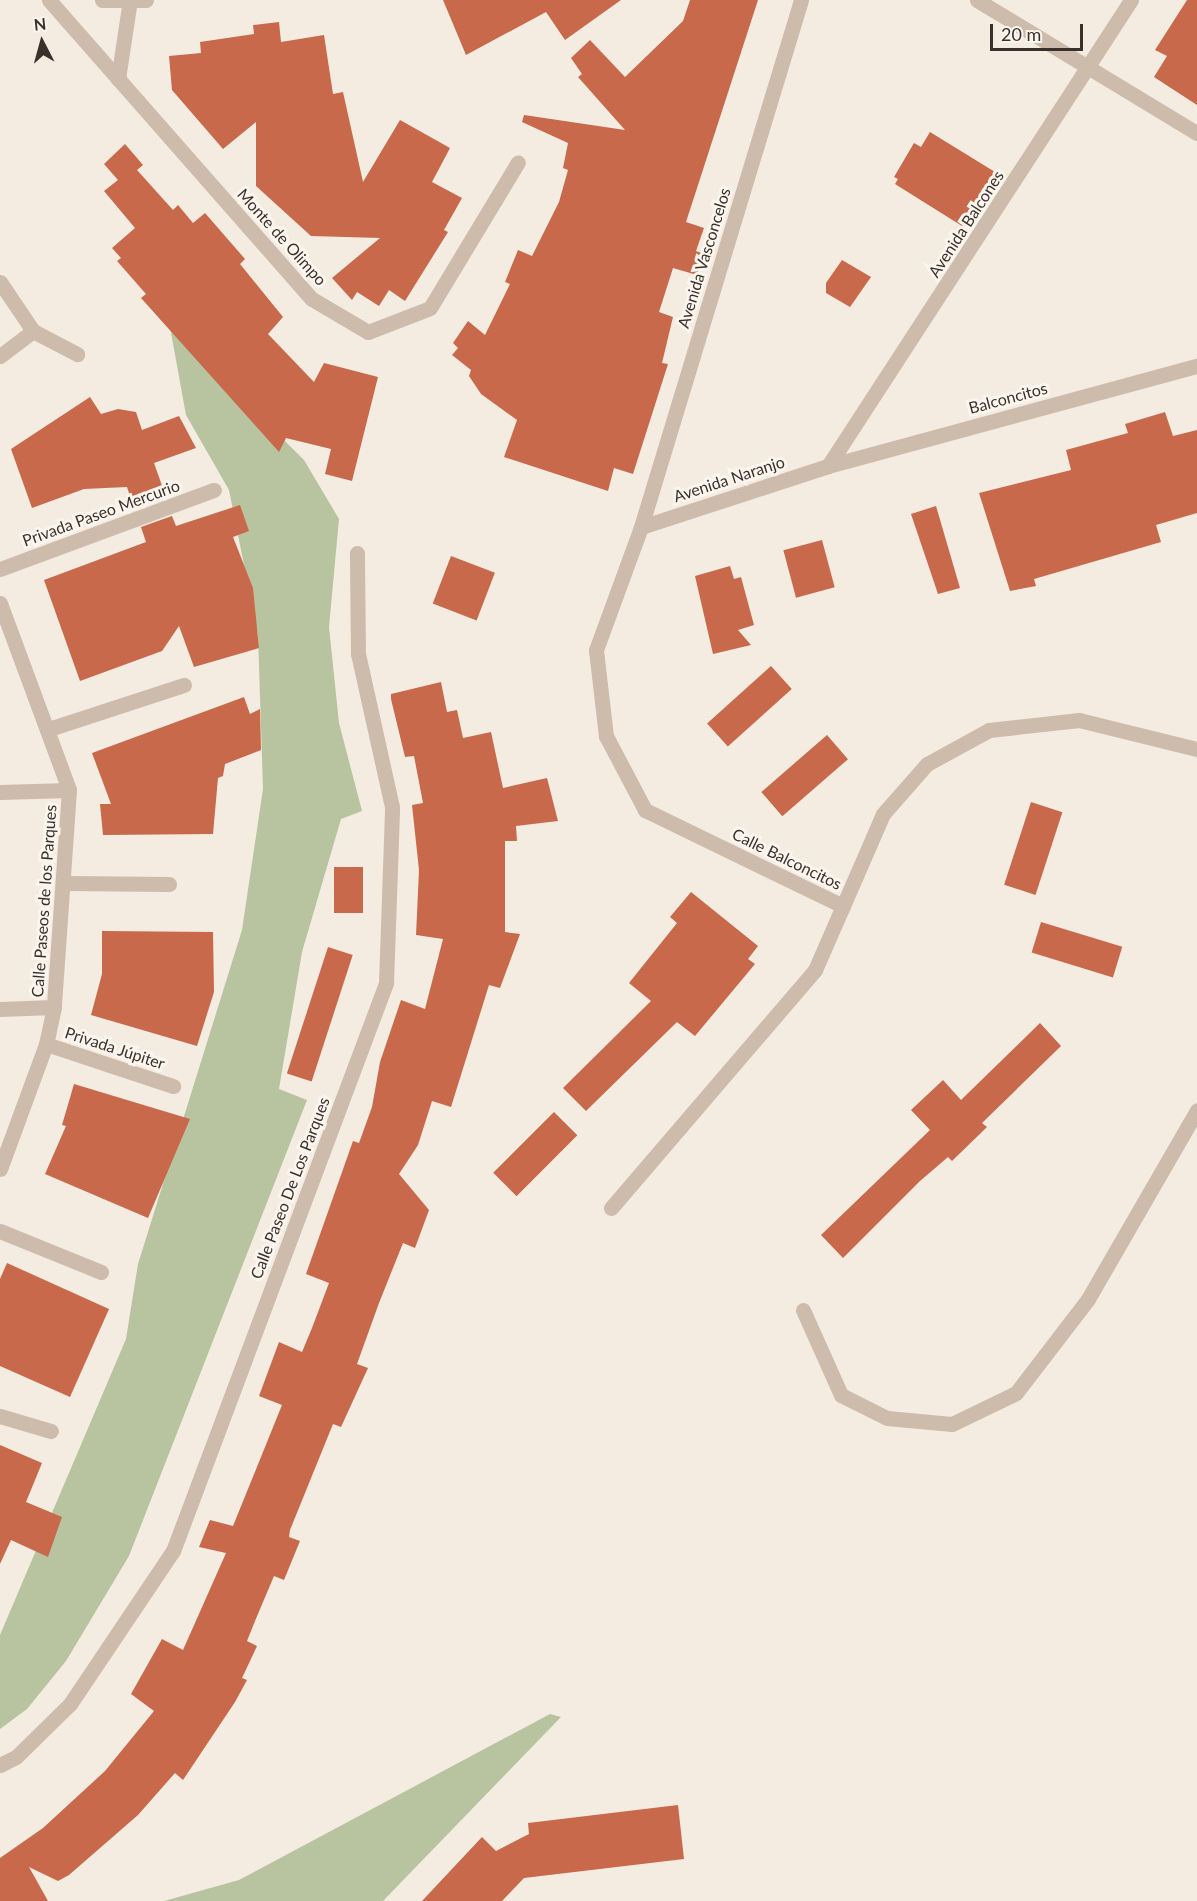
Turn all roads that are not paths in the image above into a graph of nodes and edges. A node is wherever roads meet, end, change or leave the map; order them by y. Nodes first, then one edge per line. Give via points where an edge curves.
1 (49, 0) edge
2 (102, 0) edge
3 (135, 0) edge
4 (801, 0) edge
5 (977, 0) edge
6 (1131, 0) edge
7 (1090, 68) junction
8 (118, 79) junction
9 (1197, 133) edge
10 (518, 162) dead end
11 (0, 282) edge
12 (33, 331) junction
13 (76, 354) dead end
14 (0, 356) edge
15 (1197, 366) edge
16 (828, 466) junction
17 (214, 490) dead end
18 (642, 526) junction
19 (357, 553) dead end
20 (0, 569) edge
21 (0, 603) edge
22 (184, 685) dead end
23 (49, 729) junction
24 (1197, 749) edge
25 (69, 790) junction
26 (0, 792) edge
27 (65, 883) junction
28 (169, 884) dead end
29 (843, 906) junction
30 (54, 1007) junction
31 (0, 1009) edge
32 (46, 1044) junction
33 (173, 1086) dead end
34 (1197, 1110) edge
35 (0, 1169) edge
36 (611, 1208) dead end
37 (0, 1231) edge
38 (101, 1272) dead end
39 (803, 1311) dead end
40 (0, 1416) edge
41 (51, 1431) dead end
42 (0, 1765) edge

1 - 8 street, Monte de Olimpo
2 - 3 street
3 - 8 street
4 - 18 street, Avenida Vasconcelos
5 - 7 street
6 - 7 street, Avenida Balcones
7 - 9 street
7 - 16 street, Avenida Balcones
8 - 10 street, Monte de Olimpo via 312,299 368,332 430,308
11 - 12 street
12 - 13 street
12 - 14 street
15 - 16 street, Balconcitos
16 - 18 street, Avenida Naranjo
17 - 20 street, Privada Paseo Mercurio
18 - 29 street, Calle Balconcitos via 596,650 606,736 645,810
19 - 42 street, Calle Paseo De Los Parques via 358,654 393,807 386,983 172,1551 70,1704 16,1757
21 - 23 street, Calle Paseos de los Parques
22 - 23 street
23 - 25 street, Calle Paseos de los Parques
24 - 29 street, Calle Balconcitos via 1079,720 989,730 927,764 884,814
25 - 26 street
25 - 27 street, Calle Paseos de los Parques
27 - 28 street
27 - 30 street, Calle Paseos de los Parques
29 - 36 street via 815,970
30 - 31 street
30 - 32 street, Calle Paseos de los Parques
32 - 33 street, Privada Júpiter
32 - 35 street, Calle Paseos de los Parques
34 - 39 street via 1088,1299 1016,1393 952,1424 887,1418 841,1395
37 - 38 street
40 - 41 street

